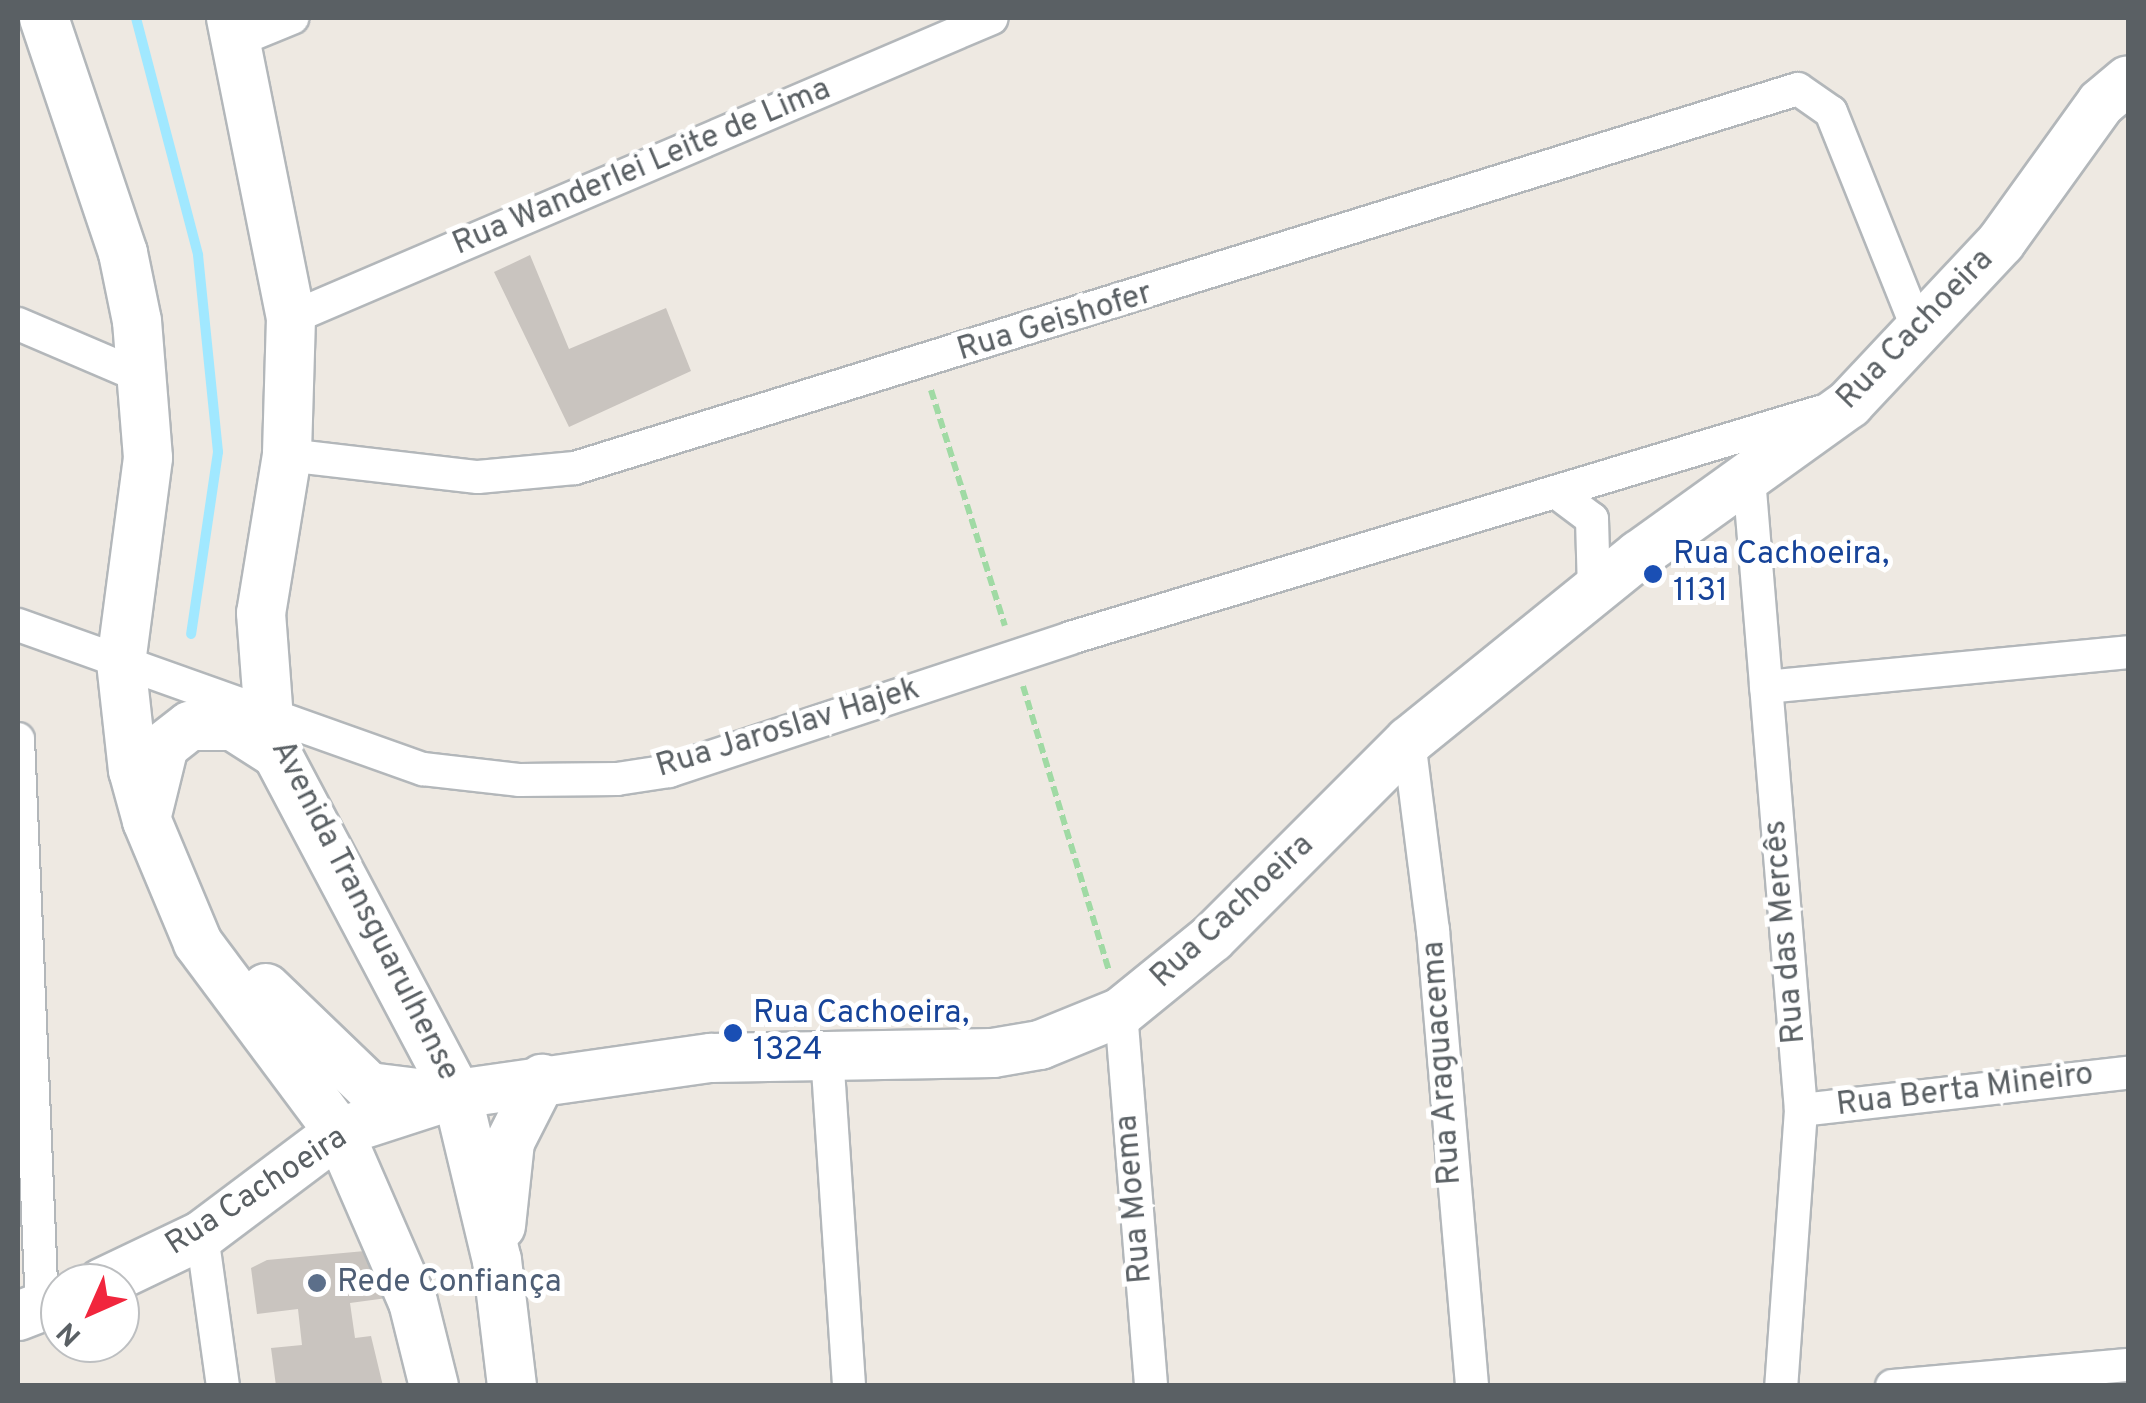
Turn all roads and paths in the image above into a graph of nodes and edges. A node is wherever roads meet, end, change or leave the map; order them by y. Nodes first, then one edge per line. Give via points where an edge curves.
1 (44, 18) edge
2 (292, 18) edge
3 (992, 18) edge
4 (233, 30) edge
5 (2128, 80) edge
6 (292, 318) junction
7 (18, 324) edge
8 (1920, 335) junction
9 (923, 365) junction
10 (142, 377) junction
11 (1848, 404) junction
12 (288, 456) junction
13 (1749, 478) junction
14 (1556, 492) junction
15 (1594, 590) junction
16 (18, 625) edge
17 (2128, 652) edge
18 (1014, 656) junction
19 (121, 662) junction
20 (1766, 688) junction
21 (207, 714) junction
22 (273, 737) junction
23 (18, 739) edge
24 (1409, 741) junction
25 (147, 821) junction
26 (170, 888) junction
27 (1121, 1012) junction
28 (827, 1054) junction
29 (2128, 1073) edge
30 (542, 1079) junction
31 (457, 1094) junction
32 (1801, 1110) junction
33 (339, 1132) junction
34 (202, 1234) junction
35 (496, 1260) junction
36 (140, 1264) edge
37 (40, 1307) edge
38 (2128, 1365) edge
39 (222, 1386) edge
40 (434, 1386) edge
41 (512, 1386) edge
42 (849, 1386) edge
43 (1151, 1386) edge
44 (1472, 1386) edge
45 (1781, 1386) edge
46 (1892, 1386) edge

1 - 10 main road via 123,253
2 - 4 street
3 - 6 street, Rua Wanderlei Leite de Lima
4 - 6 main road, Avenida Transguarulhense
5 - 8 main road, Rua Cachoeira via 2100,102 2001,242
6 - 12 main road, Avenida Transguarulhense
7 - 10 street
8 - 9 street, Rua Geishofer via 1831,112 1810,92 1782,90
8 - 11 main road, Rua Cachoeira
9 - 12 street, Rua Geishofer via 575,468 523,477
9 - 18 path
10 - 19 main road via 148,458
11 - 13 main road, Rua Cachoeira
11 - 14 street, Rua Jaroslav Hajek
12 - 22 main road, Avenida Transguarulhense via 261,614 260,660
13 - 15 main road, Rua Cachoeira
13 - 20 street, Rua das Mercês
14 - 15 street via 1592,519
14 - 18 street, Rua Jaroslav Hajek
15 - 24 main road, Rua Cachoeira
16 - 19 street
17 - 20 street
18 - 22 street, Rua Jaroslav Hajek via 684,767 618,779 520,780 423,770
18 - 27 path
19 - 21 street
19 - 25 main road via 133,770
20 - 32 street, Rua das Mercês
21 - 22 main road
21 - 25 main road via 164,746
22 - 31 main road, Avenida Transguarulhense
23 - 37 street
24 - 27 main road, Rua Cachoeira via 1212,938
24 - 44 street, Rua Araguacema via 1433,930
25 - 26 main road
26 - 31 main road via 350,1075 390,1093
26 - 33 main road via 234,995
27 - 28 main road, Rua Cachoeira via 1040,1045 994,1053
27 - 43 street, Rua Moema
28 - 30 main road, Rua Cachoeira via 711,1058
28 - 42 street
29 - 32 street, Rua Berta Mineiro
30 - 31 main road, Rua Cachoeira
30 - 35 main road via 510,1142
31 - 33 main road, Rua Cachoeira
31 - 35 main road, Avenida Transguarulhense
32 - 45 street, Rua das Mercês
33 - 34 main road, Rua Cachoeira
33 - 40 main road via 414,1302
34 - 36 main road, Rua Cachoeira
34 - 39 street
35 - 41 main road
38 - 46 street

